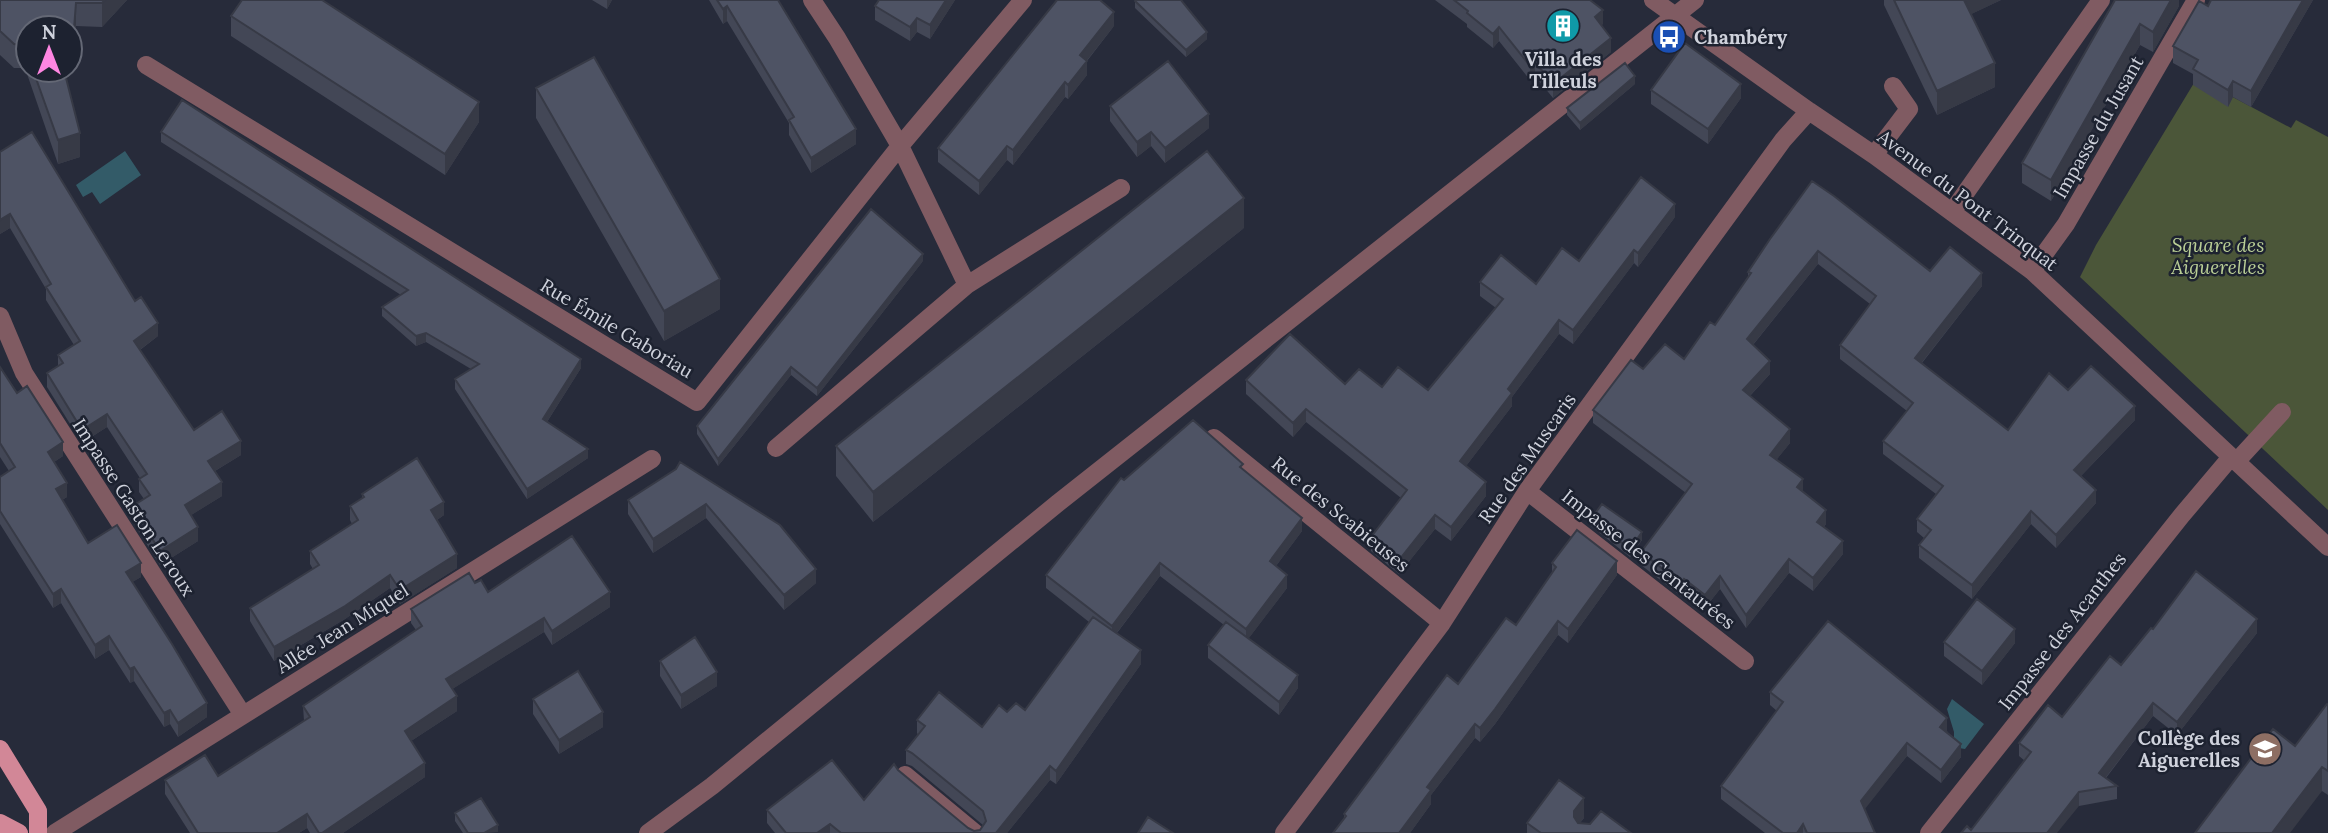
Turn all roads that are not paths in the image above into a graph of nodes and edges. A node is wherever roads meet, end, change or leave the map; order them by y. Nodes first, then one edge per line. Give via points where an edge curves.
1 (811, 0) edge
2 (1023, 0) edge
3 (1653, 0) edge
4 (1695, 0) edge
5 (2101, 0) edge
6 (2196, 0) edge
7 (146, 65) dead end
8 (1893, 86) dead end
9 (1809, 111) junction
10 (900, 146) junction
11 (1874, 155) junction
12 (1121, 188) dead end
13 (1952, 212) junction
14 (2032, 271) junction
15 (967, 285) junction
16 (0, 316) edge
17 (2282, 412) dead end
18 (1214, 438) edge
19 (776, 448) dead end
20 (652, 459) dead end
21 (2233, 460) junction
22 (1527, 491) junction
23 (2328, 547) edge
24 (1442, 622) junction
25 (1745, 661) dead end
26 (243, 715) junction
27 (0, 749) edge
28 (905, 775) edge
29 (712, 786) junction
30 (0, 823) edge
31 (19, 833) edge
32 (38, 833) edge
33 (55, 833) edge
34 (648, 833) edge
35 (667, 833) edge
36 (975, 833) edge
37 (1284, 833) edge
38 (1929, 833) edge

1 - 10 street
2 - 10 street, Rue Émile Gaboriau
3 - 9 street, Avenue du Pont Trinquat
4 - 29 street via 1058,503
5 - 13 street
6 - 14 street, Impasse du Jusant via 2066,225
7 - 10 street, Rue Émile Gaboriau via 698,402
8 - 11 street via 1909,109
9 - 11 street, Avenue du Pont Trinquat
9 - 22 street, Rue des Muscaris via 1783,140
10 - 15 street
11 - 13 street, Avenue du Pont Trinquat
12 - 15 street
13 - 14 street, Avenue du Pont Trinquat
14 - 21 street, Avenue du Pont Trinquat
15 - 19 street
16 - 26 street, Impasse Gaston Leroux via 24,373
17 - 21 street, Impasse des Acanthes
18 - 24 street, Rue des Scabieuses
20 - 26 street, Allée Jean Miquel
21 - 23 street, Avenue du Pont Trinquat
21 - 38 street, Impasse des Acanthes via 2182,515
22 - 24 street, Rue des Muscaris
22 - 25 street, Impasse des Centaurées
24 - 37 street, Rue des Muscaris
26 - 33 street, Allée Jean Miquel
27 - 32 main road via 38,811
28 - 36 street
29 - 34 street
29 - 35 street
30 - 31 main road

